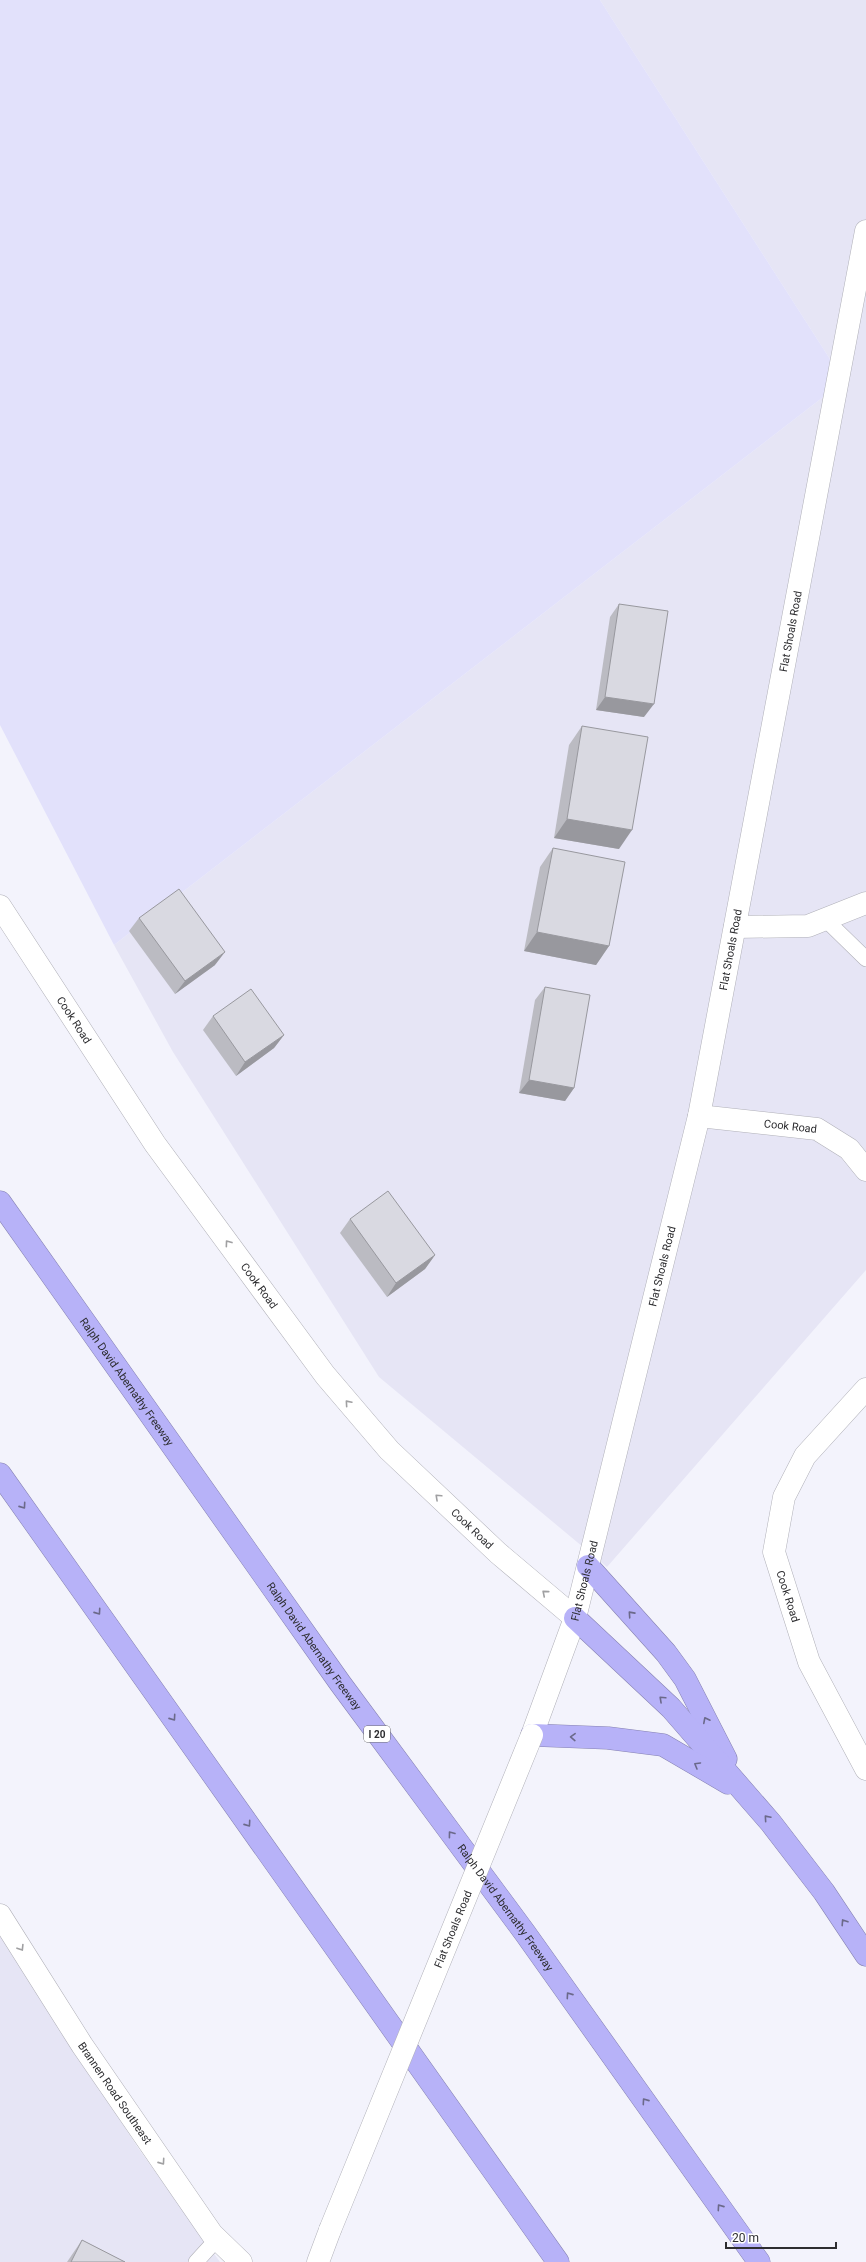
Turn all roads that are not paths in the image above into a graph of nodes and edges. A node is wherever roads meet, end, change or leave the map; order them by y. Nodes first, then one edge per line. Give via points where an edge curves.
1 (866, 232) edge
2 (866, 903) edge
3 (0, 906) edge
4 (825, 919) junction
5 (735, 927) junction
6 (866, 960) edge
7 (699, 1116) junction
8 (866, 1170) edge
9 (0, 1202) edge
10 (866, 1389) edge
11 (0, 1474) edge
12 (588, 1566) junction
13 (575, 1618) junction
14 (532, 1735) junction
15 (866, 1769) edge
16 (743, 1792) junction
17 (0, 1915) edge
18 (866, 1955) edge
19 (217, 2239) junction
20 (196, 2262) edge
21 (241, 2262) edge
22 (318, 2262) edge
23 (558, 2262) edge
24 (759, 2262) edge

1 - 5 street, Flat Shoals Road
2 - 4 street
13 -> 3 street, Cook Road via 498,1553 389,1450 325,1375 155,1144
4 - 5 street via 808,926
4 - 6 lane
5 - 7 street, Flat Shoals Road
7 - 8 street, Cook Road via 817,1129 849,1149
7 - 12 street, Flat Shoals Road
24 -> 9 highway, Ralph David Abernathy Freeway / I 20 via 525,1933 340,1684
10 - 15 street, Cook Road via 805,1456 784,1497 774,1552 809,1662
11 -> 23 highway
12 - 13 street, Flat Shoals Road
16 -> 12 highway via 685,1679 666,1653
13 - 14 street, Flat Shoals Road
16 -> 13 highway via 672,1708
16 -> 14 highway via 663,1745 608,1738
14 - 22 street, Flat Shoals Road, bridge
18 -> 16 highway via 824,1892
17 -> 19 street, Brannen Road Southeast via 82,2045
19 - 20 lane
19 - 21 street, Brannen Road Southeast

